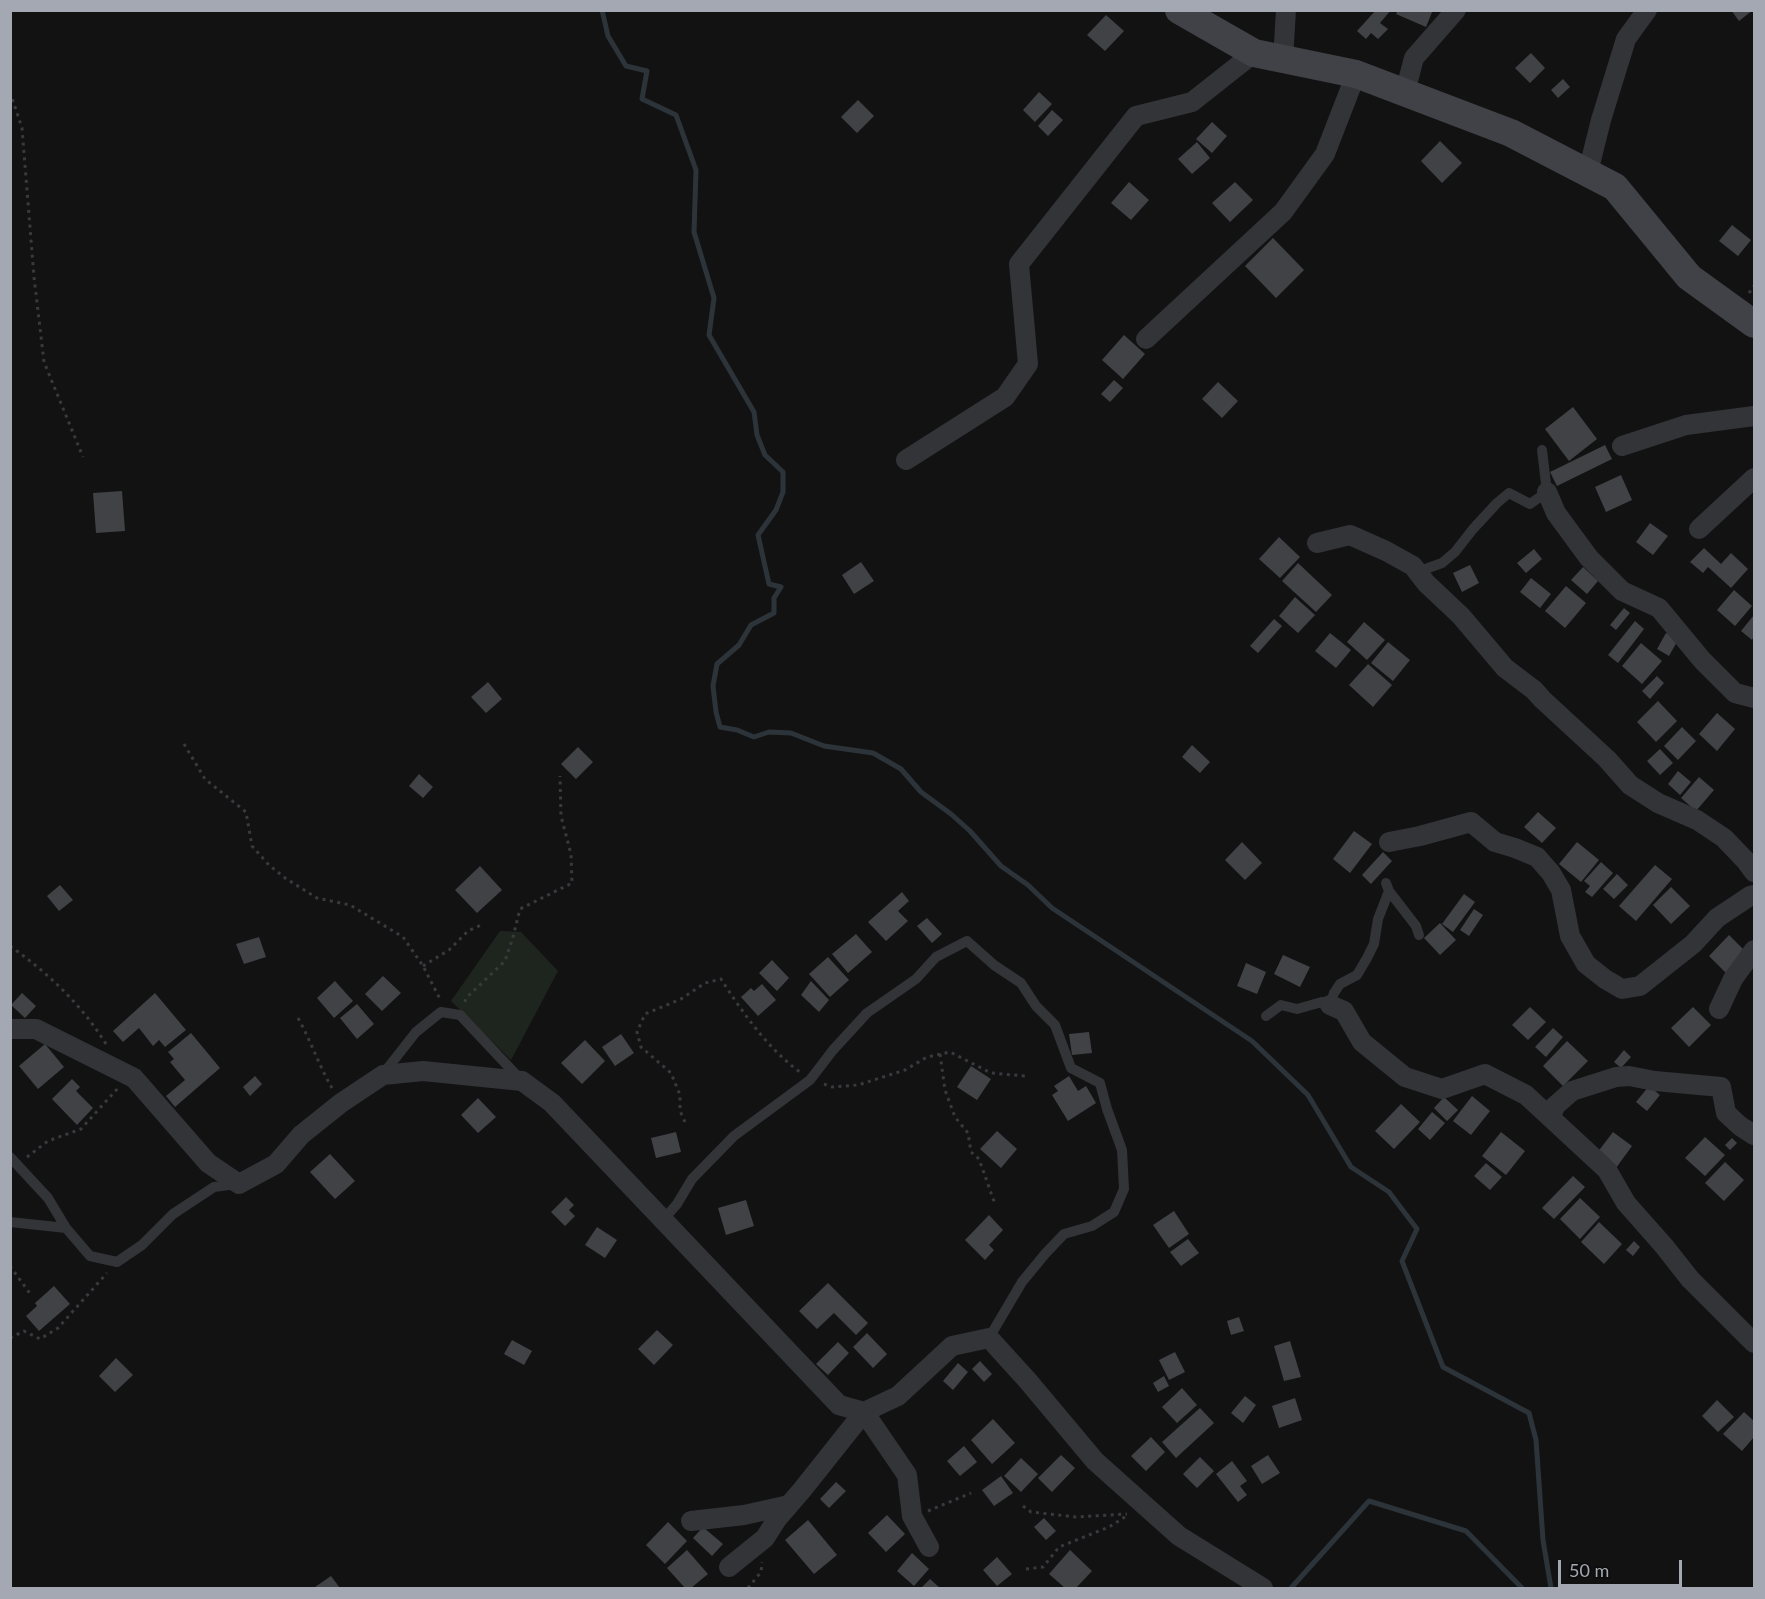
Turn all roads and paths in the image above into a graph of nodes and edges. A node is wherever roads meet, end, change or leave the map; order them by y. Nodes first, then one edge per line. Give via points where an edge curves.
1 (1179, 10) edge
2 (1286, 10) edge
3 (1456, 10) edge
4 (1647, 10) edge
5 (1254, 53) junction
6 (1283, 59) junction
7 (1356, 75) junction
8 (10, 92) edge
9 (1405, 92) junction
10 (1588, 172) junction
11 (1755, 324) edge
12 (1146, 339) dead end
13 (1755, 416) edge
14 (1622, 446) dead end
15 (1542, 450) dead end
16 (83, 457) dead end
17 (906, 460) dead end
18 (1755, 478) edge
19 (1546, 492) junction
20 (1699, 528) dead end
21 (1317, 543) dead end
22 (1417, 572) junction
23 (1755, 698) edge
24 (184, 744) dead end
25 (560, 776) dead end
26 (1389, 842) dead end
27 (1755, 873) edge
28 (1755, 895) edge
29 (481, 925) dead end
30 (1419, 934) dead end
31 (10, 946) edge
32 (1755, 950) edge
33 (423, 966) junction
34 (1330, 1005) junction
35 (1719, 1009) dead end
36 (447, 1013) junction
37 (460, 1015) junction
38 (1266, 1016) dead end
39 (298, 1018) dead end
40 (10, 1029) edge
41 (107, 1045) dead end
42 (940, 1054) junction
43 (383, 1075) junction
44 (129, 1076) junction
45 (1025, 1076) dead end
46 (810, 1080) junction
47 (522, 1081) junction
48 (340, 1102) junction
49 (1551, 1117) junction
50 (685, 1122) dead end
51 (1755, 1135) edge
52 (14, 1160) edge
53 (239, 1184) junction
54 (995, 1204) dead end
55 (664, 1220) junction
56 (10, 1222) edge
57 (66, 1228) junction
58 (117, 1262) junction
59 (10, 1266) edge
60 (31, 1295) dead end
61 (10, 1338) edge
62 (989, 1338) junction
63 (1755, 1343) edge
64 (864, 1412) junction
65 (971, 1493) dead end
66 (789, 1505) junction
67 (1023, 1506) dead end
68 (912, 1516) junction
69 (691, 1521) dead end
70 (929, 1547) dead end
71 (729, 1567) dead end
72 (1026, 1569) dead end
73 (1263, 1588) edge

1 - 5 street
2 - 6 street
3 - 9 street via 1414,58
4 - 10 street via 1626,39
5 - 6 street
5 - 17 street via 1192,102 1136,116 1019,264 1028,364 1005,397
6 - 7 street
7 - 9 street
7 - 12 street via 1324,154 1283,212
8 - 16 path via 21,128 44,362
9 - 10 street via 1512,133
10 - 11 street via 1615,187 1689,277
13 - 14 street via 1686,425
15 - 19 lane
18 - 20 street
19 - 22 lane via 1530,504 1509,493 1455,552 1442,563
19 - 23 street via 1556,513 1589,558 1622,591 1659,608 1735,693
21 - 22 street via 1350,535 1386,551
22 - 27 street via 1505,668 1534,690 1630,785 1724,838
24 - 33 path via 205,779 246,812 252,846 269,865 317,898 350,905 403,937
25 - 37 path via 561,816 571,854 572,883 520,909 505,961 466,998
26 - 28 street via 1471,822 1495,842 1537,857 1561,891 1570,936 1586,964 1622,989 1640,986 1693,944 1717,918
29 - 33 path
30 - 34 lane via 1387,887 1374,944 1357,975 1340,984
31 - 41 path via 71,997
32 - 35 street via 1733,979
33 - 36 path
34 - 38 lane via 1322,1002 1297,1009 1281,1005
34 - 49 street via 1344,1011 1362,1042 1406,1077 1442,1089 1485,1074 1521,1092
36 - 37 lane
36 - 43 lane via 441,1012 416,1032
37 - 47 lane
39 - 48 path
40 - 44 street via 36,1029
42 - 45 path via 951,1052 991,1073
42 - 46 path via 858,1085 832,1087
42 - 54 path via 945,1090 955,1116 968,1133 971,1152 979,1159
43 - 47 street via 423,1071
43 - 48 street
44 - 52 path via 81,1129
44 - 53 street via 208,1163
46 - 50 path via 786,1062 756,1029 721,979 705,983 681,999 645,1014 637,1032 641,1047 671,1073
46 - 55 lane via 734,1136 692,1179
46 - 62 lane via 867,1013 916,980 936,957 967,941 1021,983 1055,1025 1071,1068 1100,1083 1122,1149 1124,1189 1114,1212 1092,1226 1064,1234 1022,1281
47 - 55 street via 552,1103
48 - 53 street via 301,1135 276,1164
49 - 51 street via 1555,1106 1572,1091 1629,1076 1721,1087 1726,1113
49 - 63 street via 1607,1170 1626,1203 1690,1279
52 - 57 lane via 48,1198
53 - 58 lane via 214,1187 173,1214 142,1245
55 - 64 street via 839,1405
56 - 57 lane
57 - 58 lane via 90,1256
58 - 61 path via 58,1328 40,1340 24,1331
59 - 60 path
62 - 64 street via 952,1346 898,1396
62 - 73 street via 1095,1461 1179,1536
64 - 66 street
64 - 68 street via 907,1474
65 - 68 path
66 - 69 street
66 - 71 street via 765,1538
67 - 72 path via 1031,1512 1068,1516 1130,1514 1059,1547 1043,1567
68 - 70 street

